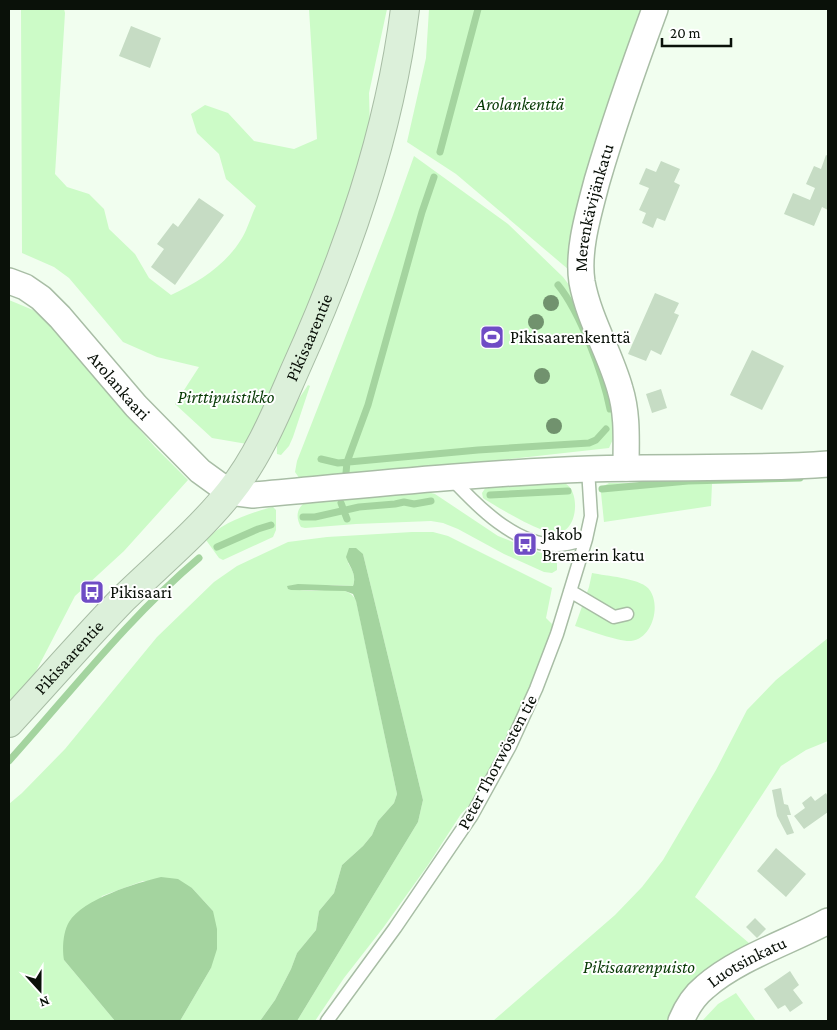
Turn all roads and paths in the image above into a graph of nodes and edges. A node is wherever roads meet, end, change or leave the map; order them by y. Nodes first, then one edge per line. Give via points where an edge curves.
1 (405, 9) edge
2 (655, 9) edge
3 (9, 281) edge
4 (828, 464) edge
5 (626, 468) junction
6 (588, 469) junction
7 (451, 478) junction
8 (229, 492) junction
9 (586, 538) junction
10 (570, 591) junction
11 (627, 614) dead end
12 (9, 723) edge
13 (828, 921) edge
14 (328, 1021) edge
15 (681, 1021) edge

1 - 8 street, Pikisaarentie via 388,105 360,208 324,306 284,395 254,456
2 - 5 street, Merenkävijänkatu via 611,133 586,222 582,259 582,280 588,308 624,404
3 - 8 street, Arolankaari via 41,298 136,406 200,471
4 - 5 street via 757,468
5 - 6 street
6 - 7 street
6 - 9 lane, Peter Thorwösten tie via 590,516
7 - 8 street via 253,495
7 - 9 lane via 474,503 521,536 555,545
8 - 12 street, Pikisaarentie via 193,532 122,600
9 - 10 lane, Peter Thorwösten tie
10 - 11 lane via 614,617
10 - 14 lane, Peter Thorwösten tie via 536,689 510,746 472,815
13 - 15 street, Luotsinkatu via 718,977 695,997

